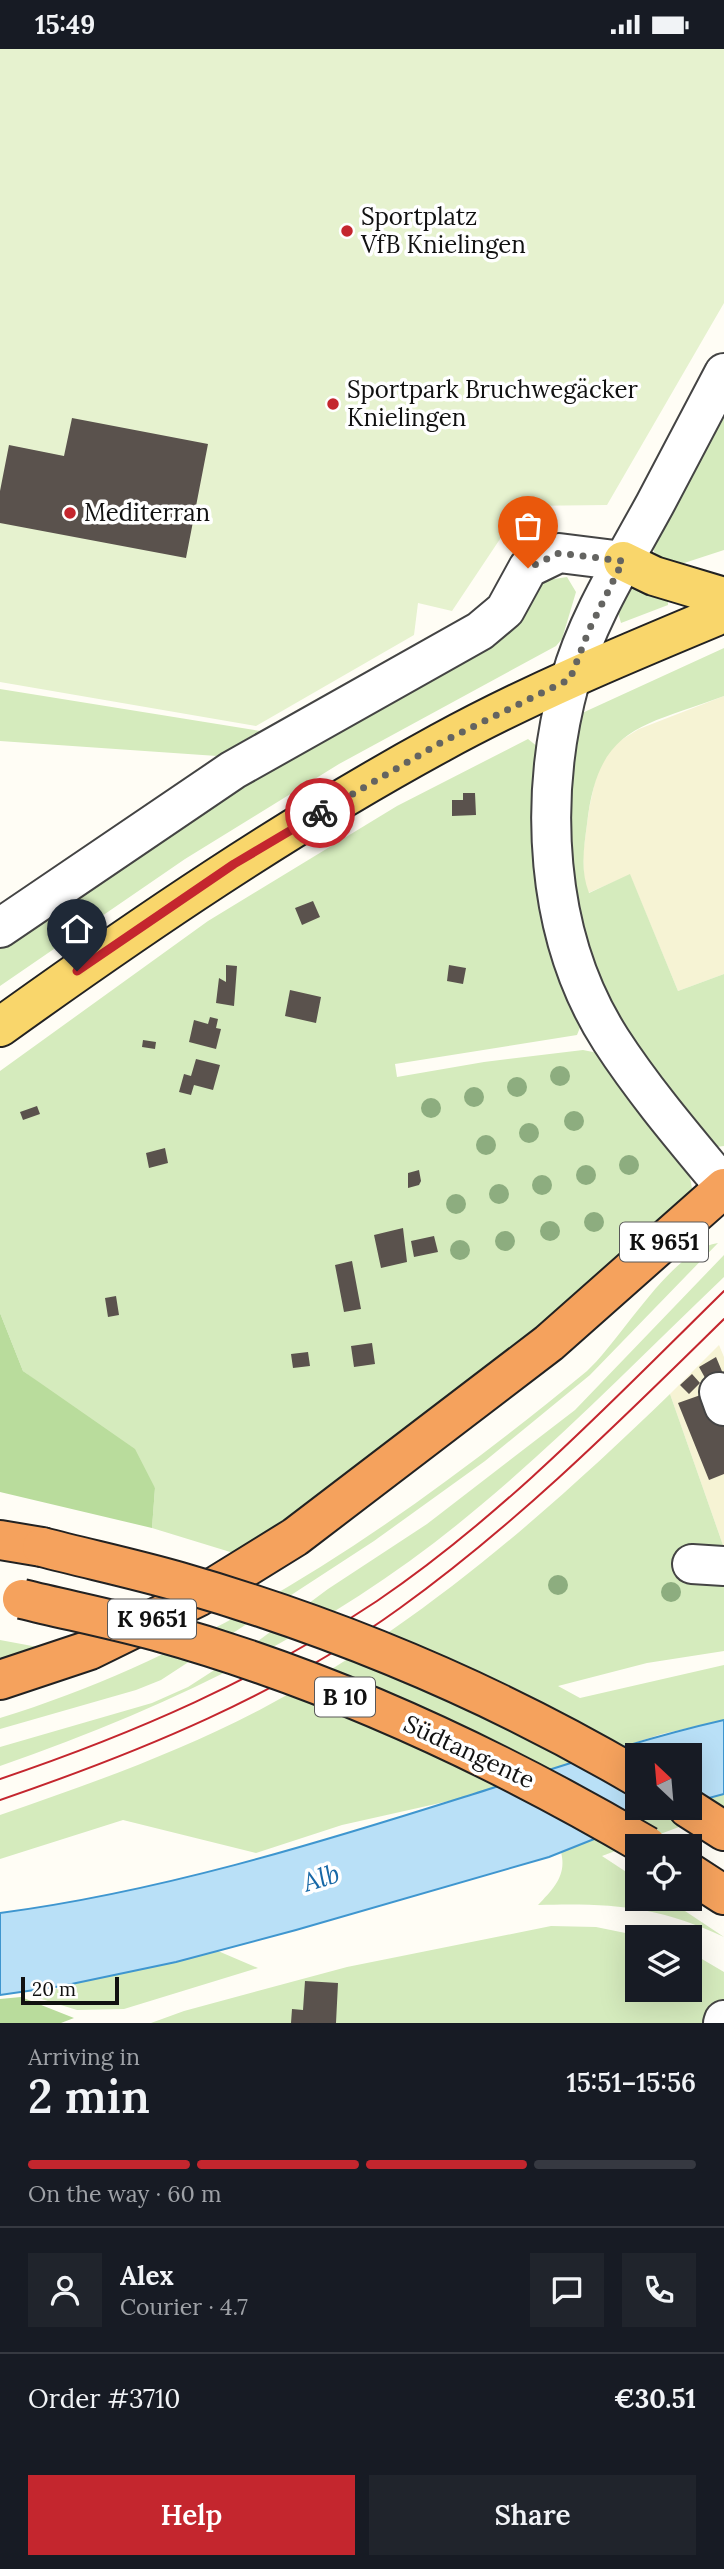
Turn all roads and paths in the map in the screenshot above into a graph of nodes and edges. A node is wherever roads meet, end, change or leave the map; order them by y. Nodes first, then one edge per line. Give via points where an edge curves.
1 (724, 373) edge
2 (623, 561) junction
3 (724, 597) edge
4 (724, 613) edge
5 (570, 679) junction
6 (0, 928) edge
7 (0, 1027) edge
8 (724, 1187) edge
9 (0, 1540) edge
10 (11, 1598) edge
11 (0, 1680) edge
12 (625, 1770) edge
13 (702, 1817) edge
14 (724, 1831) edge
15 (627, 1834) edge
16 (702, 1881) edge
17 (724, 1895) edge

1 - 2 street
2 - 3 main road via 654,576
2 - 5 street
2 - 6 street via 559,553 528,568 505,610 480,631 233,770
4 - 5 main road
5 - 7 main road via 442,742 234,864
5 - 8 street via 553,777 551,819 552,871 565,936 610,1038
8 - 11 highway, K 9651 via 550,1343 295,1537 198,1597 90,1650
9 - 12 highway, B 10, bridge via 180,1582 306,1623 442,1676
10 - 15 highway, Südtangente / B 10, bridge via 157,1631 291,1676 428,1730
13 - 14 highway
16 - 17 highway

